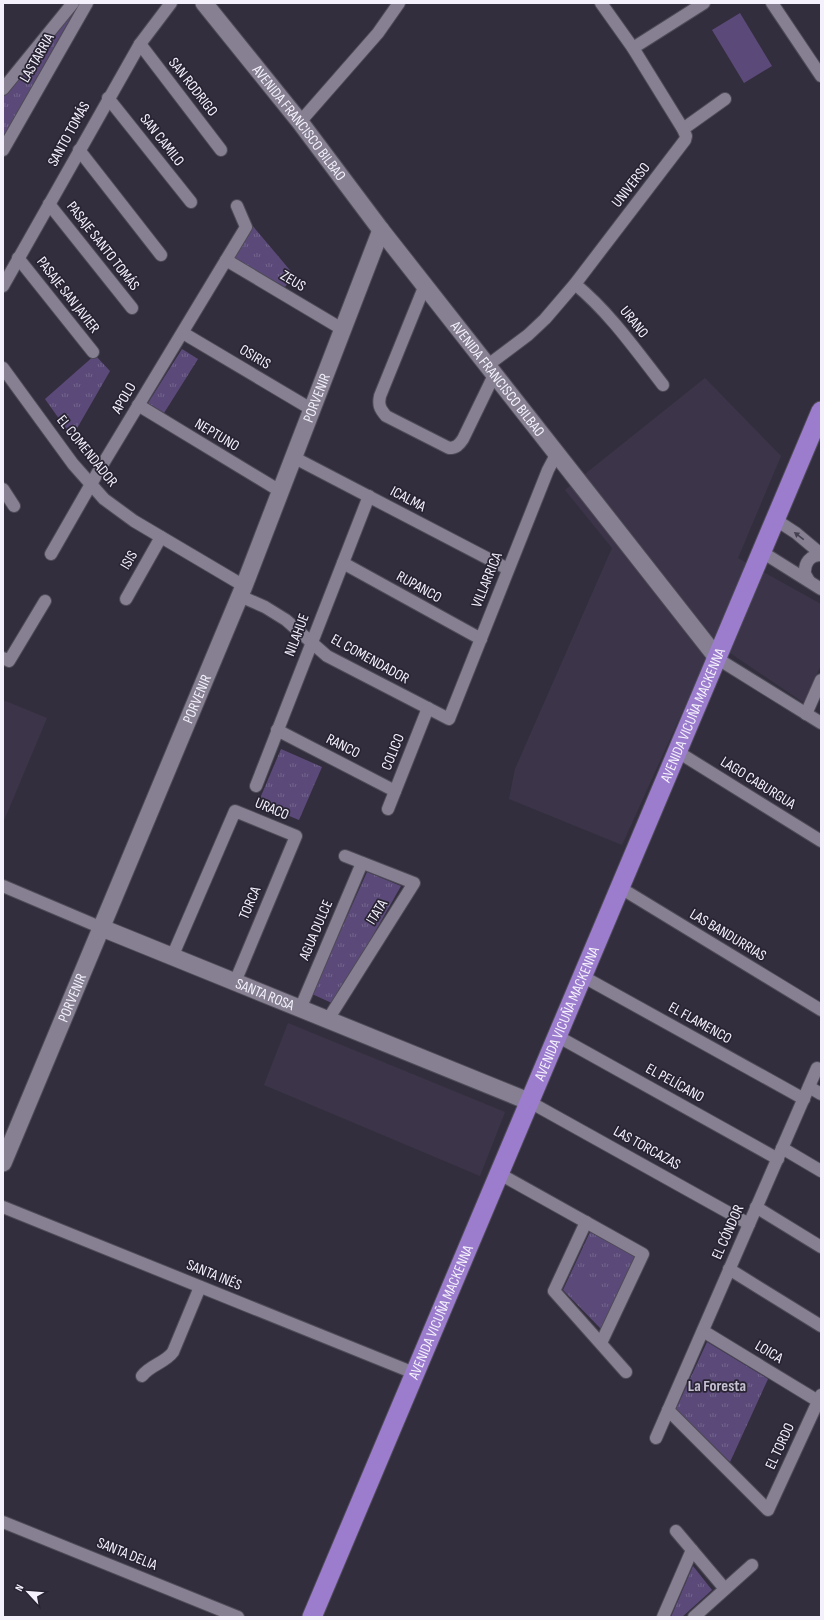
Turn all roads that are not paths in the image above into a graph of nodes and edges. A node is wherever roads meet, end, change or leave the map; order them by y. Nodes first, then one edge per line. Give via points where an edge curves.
1 (72, 3) edge
2 (87, 3) edge
3 (170, 3) edge
4 (204, 3) edge
5 (399, 3) edge
6 (601, 3) edge
7 (704, 3) edge
8 (772, 3) edge
9 (140, 44) junction
10 (632, 48) junction
11 (821, 76) edge
12 (3, 89) edge
13 (108, 98) junction
14 (725, 99) dead end
15 (300, 122) junction
16 (683, 129) junction
17 (3, 149) edge
18 (79, 150) junction
19 (221, 150) dead end
20 (191, 202) dead end
21 (49, 204) junction
22 (237, 206) dead end
23 (381, 230) junction
24 (161, 255) dead end
25 (18, 258) junction
26 (226, 260) junction
27 (575, 284) junction
28 (425, 285) junction
29 (3, 286) edge
30 (132, 308) dead end
31 (342, 329) junction
32 (182, 333) junction
33 (93, 352) dead end
34 (3, 368) edge
35 (491, 369) junction
36 (663, 385) dead end
37 (138, 405) junction
38 (311, 409) junction
39 (821, 411) edge
40 (557, 453) junction
41 (293, 457) junction
42 (90, 486) junction
43 (3, 489) edge
44 (280, 491) junction
45 (369, 496) junction
46 (14, 506) dead end
47 (776, 520) junction
48 (161, 537) junction
49 (762, 552) junction
50 (51, 554) dead end
51 (821, 554) edge
52 (343, 562) junction
53 (508, 569) junction
54 (809, 581) junction
55 (821, 589) edge
56 (242, 591) junction
57 (126, 599) dead end
58 (45, 602) dead end
59 (481, 639) junction
60 (312, 642) junction
61 (3, 658) edge
62 (718, 659) junction
63 (821, 680) edge
64 (428, 708) junction
65 (806, 714) junction
66 (449, 719) joint
67 (821, 723) edge
68 (278, 730) junction
69 (678, 752) junction
70 (256, 786) dead end
71 (395, 791) junction
72 (388, 809) dead end
73 (296, 836) joint
74 (821, 841) edge
75 (345, 856) dead end
76 (362, 863) junction
77 (3, 886) edge
78 (619, 887) junction
79 (102, 928) junction
80 (172, 957) junction
81 (582, 976) junction
82 (235, 982) junction
83 (300, 1009) junction
84 (821, 1010) edge
85 (327, 1021) junction
86 (557, 1036) junction
87 (817, 1068) dead end
88 (809, 1087) junction
89 (821, 1094) edge
90 (804, 1099) junction
91 (528, 1101) junction
92 (780, 1153) junction
93 (3, 1163) edge
94 (821, 1171) edge
95 (498, 1173) junction
96 (3, 1207) edge
97 (756, 1208) junction
98 (586, 1222) junction
99 (749, 1224) junction
100 (821, 1247) edge
101 (729, 1270) junction
102 (200, 1287) junction
103 (821, 1326) edge
104 (703, 1331) junction
105 (601, 1343) junction
106 (626, 1372) dead end
107 (414, 1373) junction
108 (142, 1376) dead end
109 (820, 1398) edge
110 (668, 1410) junction
111 (656, 1438) dead end
112 (3, 1522) edge
113 (676, 1531) dead end
114 (692, 1550) junction
115 (752, 1565) dead end
116 (725, 1589) junction
117 (313, 1616) edge
118 (238, 1617) edge
119 (664, 1617) edge
120 (694, 1617) edge

1 - 12 street
2 - 17 street, LASTARRIA
3 - 9 street, SANTO TOMÁS
4 - 15 street, AVENIDA FRANCISCO BILBAO
5 - 15 street via 378,33
6 - 10 street
7 - 10 street
8 - 11 street
9 - 13 street, SANTO TOMÁS
9 - 19 street, SAN RODRIGO
10 - 16 street
13 - 18 street, SANTO TOMÁS
13 - 20 street, SAN CAMILO
14 - 16 street
15 - 23 street, AVENIDA FRANCISCO BILBAO
16 - 27 street, UNIVERSO via 686,136 683,144
18 - 21 street, SANTO TOMÁS
18 - 24 street
21 - 25 street, SANTO TOMÁS
21 - 30 street, PASAJE SANTO TOMÁS
22 - 26 street, APOLO via 246,227
23 - 28 street, AVENIDA FRANCISCO BILBAO
23 - 31 street, PORVENIR
25 - 29 street, SANTO TOMÁS
25 - 33 street, PASAJE SAN JAVIER
26 - 31 street, ZEUS
26 - 32 street, APOLO
27 - 35 street, UNIVERSO via 536,328
27 - 36 street, URANO via 616,323
28 - 35 street, AVENIDA FRANCISCO BILBAO
28 - 35 street via 380,396 381,411 386,416 449,448 455,448 463,439
31 - 38 street, PORVENIR
32 - 37 street, APOLO
32 - 38 street, OSIRIS
34 - 42 street, EL COMENDADOR
35 - 40 street, AVENIDA FRANCISCO BILBAO
37 - 42 street, APOLO
37 - 44 street, NEPTUNO
38 - 41 street, PORVENIR
39 - 47 main road, AVENIDA VICUÑA MACKENNA
40 - 53 street, VILLARRICA
40 - 62 street, AVENIDA FRANCISCO BILBAO
41 - 44 street, PORVENIR
41 - 45 street, ICALMA
42 - 48 street, EL COMENDADOR via 118,510
42 - 50 street, APOLO
43 - 46 street
44 - 56 street, PORVENIR
45 - 52 street, NILAHUE
45 - 53 street, ICALMA
47 - 49 main road, AVENIDA VICUÑA MACKENNA
51 -> 47 street
48 - 56 street, EL COMENDADOR
48 - 57 street, ISIS
49 - 54 street
49 - 62 main road, AVENIDA VICUÑA MACKENNA
51 - 54 street via 807,562 805,574
52 - 59 street, RUPANCO
52 - 60 street, NILAHUE
53 - 59 street, VILLARRICA
54 - 55 street
56 - 60 street, EL COMENDADOR via 277,614
56 - 79 street, PORVENIR
58 - 61 street via 9,661
59 - 66 street, VILLARRICA
60 - 64 street, EL COMENDADOR via 321,652 334,660
60 - 68 street, NILAHUE
62 - 65 street, AVENIDA FRANCISCO BILBAO
62 - 69 main road, AVENIDA VICUÑA MACKENNA
63 - 65 street
64 - 66 street, EL COMENDADOR
64 - 71 street, COLICO
65 - 67 street, AVENIDA FRANCISCO BILBAO
68 - 70 street, NILAHUE
68 - 71 street, RANCO
69 - 74 street, LAGO CABURGUA
69 - 78 main road, AVENIDA VICUÑA MACKENNA
71 - 72 street, COLICO
73 - 80 street, URACO via 235,811
73 - 82 street, TORCA
75 - 76 street, ITATA
76 - 83 street, AGUA DULCE
76 - 85 street, ITATA via 414,883
77 - 79 street, SANTA ROSA
78 - 81 main road, AVENIDA VICUÑA MACKENNA
78 - 84 street, LAS BANDURRIAS
79 - 80 street, SANTA ROSA
79 - 93 street, PORVENIR
80 - 82 street, SANTA ROSA
81 - 86 main road, AVENIDA VICUÑA MACKENNA
81 - 90 street, EL FLAMENCO
82 - 83 street, SANTA ROSA
83 - 85 street, SANTA ROSA
85 - 91 street, SANTA ROSA
86 - 91 main road, AVENIDA VICUÑA MACKENNA
86 - 92 street, EL PELÍCANO
87 - 88 street, EL CÓNDOR
88 - 89 street
88 - 90 street, EL CÓNDOR
90 - 92 street, EL CÓNDOR
91 - 95 main road, AVENIDA VICUÑA MACKENNA
91 - 99 street, LAS TORCAZAS
92 - 94 street, EL PELÍCANO
92 - 97 street, EL CÓNDOR
95 - 98 street
95 - 107 main road, AVENIDA VICUÑA MACKENNA
96 - 102 street, SANTA INÉS
97 - 99 street, EL CÓNDOR
97 - 100 street
98 - 105 street via 554,1291
98 - 105 street via 643,1254
99 - 101 street, EL CÓNDOR
101 - 103 street
101 - 104 street, EL CÓNDOR
102 - 107 street, SANTA INÉS
102 - 108 street via 173,1352 150,1367
104 - 109 street, LOICA
104 - 110 street, EL CÓNDOR
105 - 106 street
107 - 117 main road, AVENIDA VICUÑA MACKENNA
109 - 110 street, EL TORDO via 768,1510
110 - 111 street, EL CÓNDOR
112 - 118 street, SANTA DELIA
113 - 114 street
114 - 116 street
114 - 119 street
115 - 116 street
116 - 120 street

